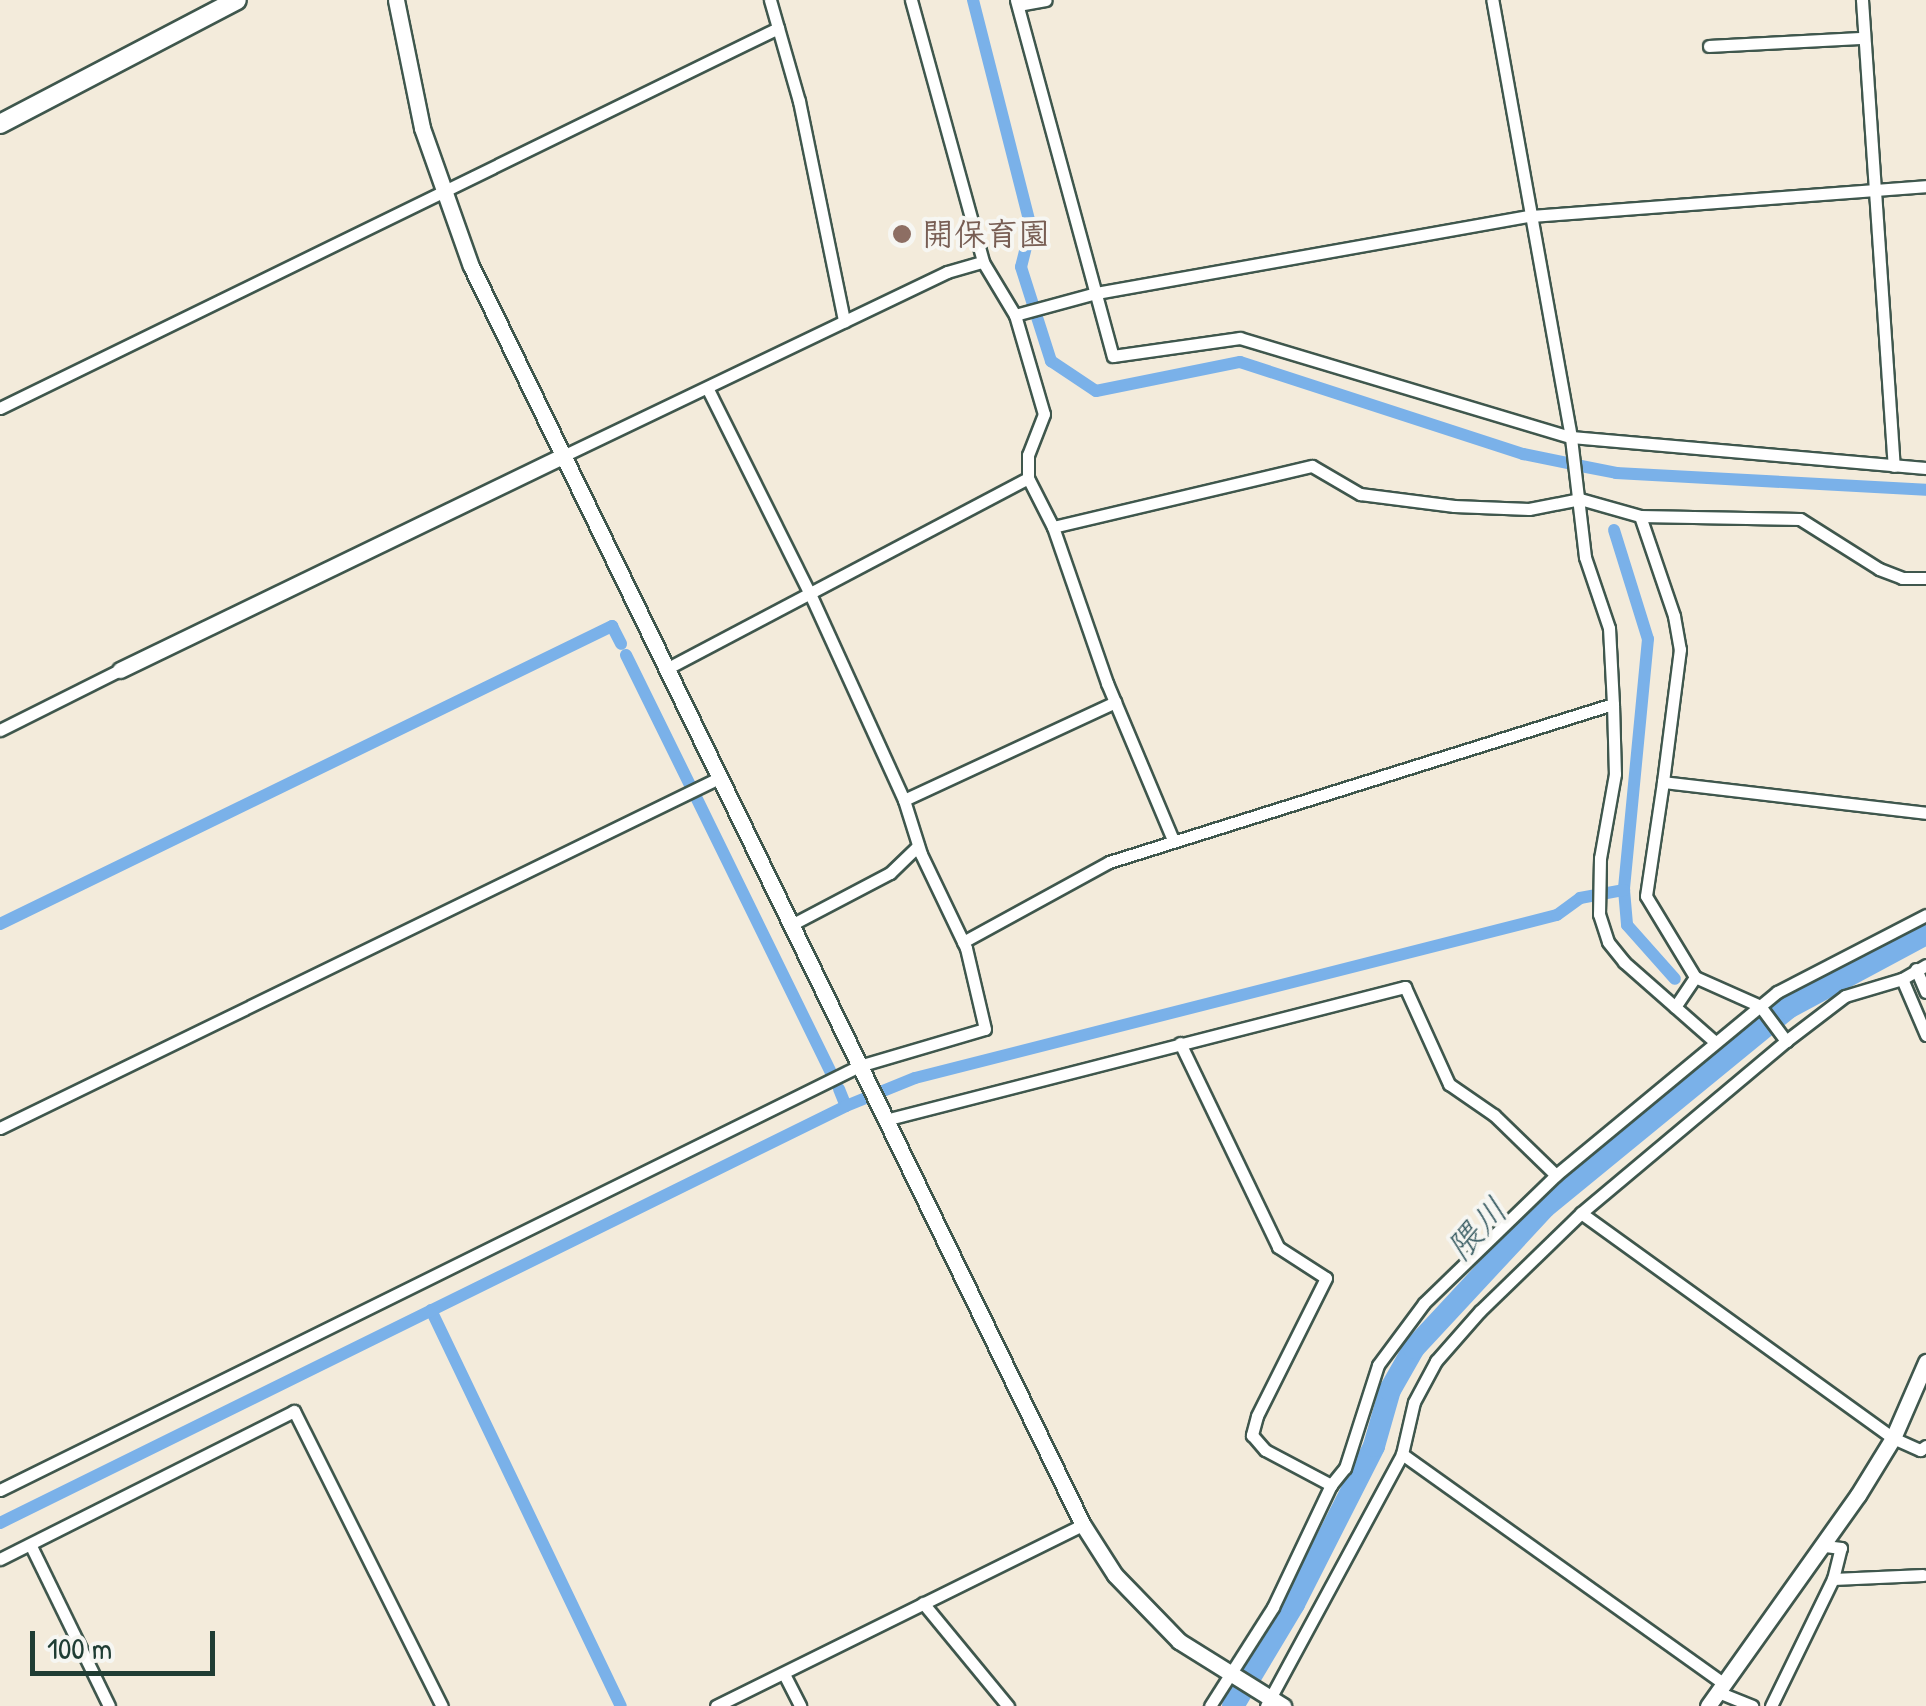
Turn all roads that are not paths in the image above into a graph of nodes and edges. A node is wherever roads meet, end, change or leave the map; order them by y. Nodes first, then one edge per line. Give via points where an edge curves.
1 (237, 0) edge
2 (396, 0) edge
3 (770, 0) edge
4 (912, 0) edge
5 (1046, 0) edge
6 (1492, 0) edge
7 (1862, 0) edge
8 (1017, 2) edge
9 (778, 28) junction
10 (1864, 38) junction
11 (1709, 46) dead end
12 (0, 124) edge
13 (1926, 186) edge
14 (1875, 190) junction
15 (441, 192) junction
16 (1530, 216) junction
17 (983, 262) junction
18 (1096, 293) junction
19 (1014, 315) junction
20 (844, 321) junction
21 (708, 389) junction
22 (0, 408) edge
23 (1571, 436) junction
24 (563, 456) junction
25 (1894, 466) junction
26 (1926, 468) edge
27 (1028, 478) junction
28 (1580, 499) junction
29 (1640, 516) junction
30 (1052, 527) junction
31 (1926, 578) edge
32 (809, 592) junction
33 (666, 669) junction
34 (120, 670) joint
35 (1115, 702) junction
36 (1613, 704) junction
37 (0, 730) edge
38 (720, 778) junction
39 (1662, 782) junction
40 (904, 800) junction
41 (1926, 813) edge
42 (1172, 840) junction
43 (918, 846) junction
44 (1926, 915) edge
45 (791, 925) junction
46 (963, 942) junction
47 (1921, 967) edge
48 (1695, 978) junction
49 (1902, 979) junction
50 (1926, 992) edge
51 (1760, 1006) junction
52 (1675, 1007) junction
53 (1926, 1036) edge
54 (1782, 1038) junction
55 (1714, 1041) junction
56 (1180, 1043) junction
57 (861, 1070) junction
58 (885, 1120) junction
59 (0, 1128) edge
60 (1556, 1176) junction
61 (1581, 1214) junction
62 (1926, 1362) edge
63 (1893, 1438) junction
64 (1926, 1446) edge
65 (1402, 1454) junction
66 (1330, 1485) junction
67 (0, 1490) edge
68 (1084, 1525) junction
69 (31, 1546) junction
70 (1825, 1546) junction
71 (0, 1559) edge
72 (1923, 1576) dead end
73 (1833, 1579) junction
74 (923, 1603) junction
75 (784, 1674) junction
76 (1233, 1675) junction
77 (1717, 1694) edge
78 (1273, 1703) edge
79 (110, 1706) edge
80 (442, 1706) edge
81 (716, 1706) edge
82 (800, 1706) edge
83 (1008, 1706) edge
84 (1210, 1706) edge
85 (1752, 1706) edge
86 (1771, 1706) edge

1 - 12 main road
2 - 15 street
3 - 9 street
4 - 17 street
5 - 8 street
6 - 16 street
7 - 10 street
8 - 18 street
9 - 15 street
9 - 20 street via 800,102
10 - 11 street
10 - 14 street
13 - 14 street
14 - 16 street
14 - 25 street
15 - 22 street
15 - 24 street
16 - 18 street
16 - 23 street
17 - 19 street
17 - 20 street
18 - 19 street
18 - 23 street via 1113,356 1240,338
19 - 27 street via 1044,414 1028,454
20 - 21 street
21 - 24 street
21 - 32 street
23 - 25 street
23 - 28 street
24 - 33 street
24 - 34 street
25 - 26 street
27 - 30 street
27 - 32 street
28 - 29 street
28 - 30 street via 1529,510 1435,504 1360,494 1312,466
28 - 36 street via 1586,556 1609,628
29 - 31 street via 1800,519 1880,569
29 - 39 street via 1680,649
30 - 35 street
32 - 33 street
32 - 40 street
33 - 38 street
34 - 37 street
35 - 40 street
35 - 42 street
36 - 42 street
36 - 52 street via 1615,774 1600,858 1599,914 1608,942
38 - 45 street
38 - 59 street
39 - 41 street
39 - 48 street via 1646,896
40 - 43 street
42 - 46 street via 1108,862
43 - 45 street via 890,873
43 - 46 street
44 - 51 street
45 - 57 street
46 - 57 street via 986,1029
47 - 49 street
47 - 50 street
48 - 51 street
48 - 52 street
49 - 53 street
49 - 54 street via 1845,996
51 - 54 street
51 - 55 street
52 - 55 street
54 - 61 street
55 - 60 street
56 - 58 street
56 - 60 street via 1406,987 1449,1084 1494,1116
56 - 66 street via 1278,1247 1326,1278 1252,1435 1265,1450
57 - 58 street
57 - 67 street
58 - 68 street
60 - 66 street via 1424,1303 1378,1365 1345,1468
61 - 63 street
61 - 65 street via 1436,1361 1414,1402
62 - 63 street
63 - 64 street via 1920,1450
63 - 70 street
65 - 77 street
65 - 78 street
66 - 76 street
68 - 74 street
68 - 76 street via 1139,1604 1179,1641
69 - 71 street
69 - 79 street
69 - 80 street via 294,1412
70 - 73 street via 1841,1548
70 - 77 street
72 - 73 street
73 - 86 street
74 - 75 street
74 - 83 street
75 - 81 street
75 - 82 street
76 - 78 street
76 - 84 street
77 - 85 street

